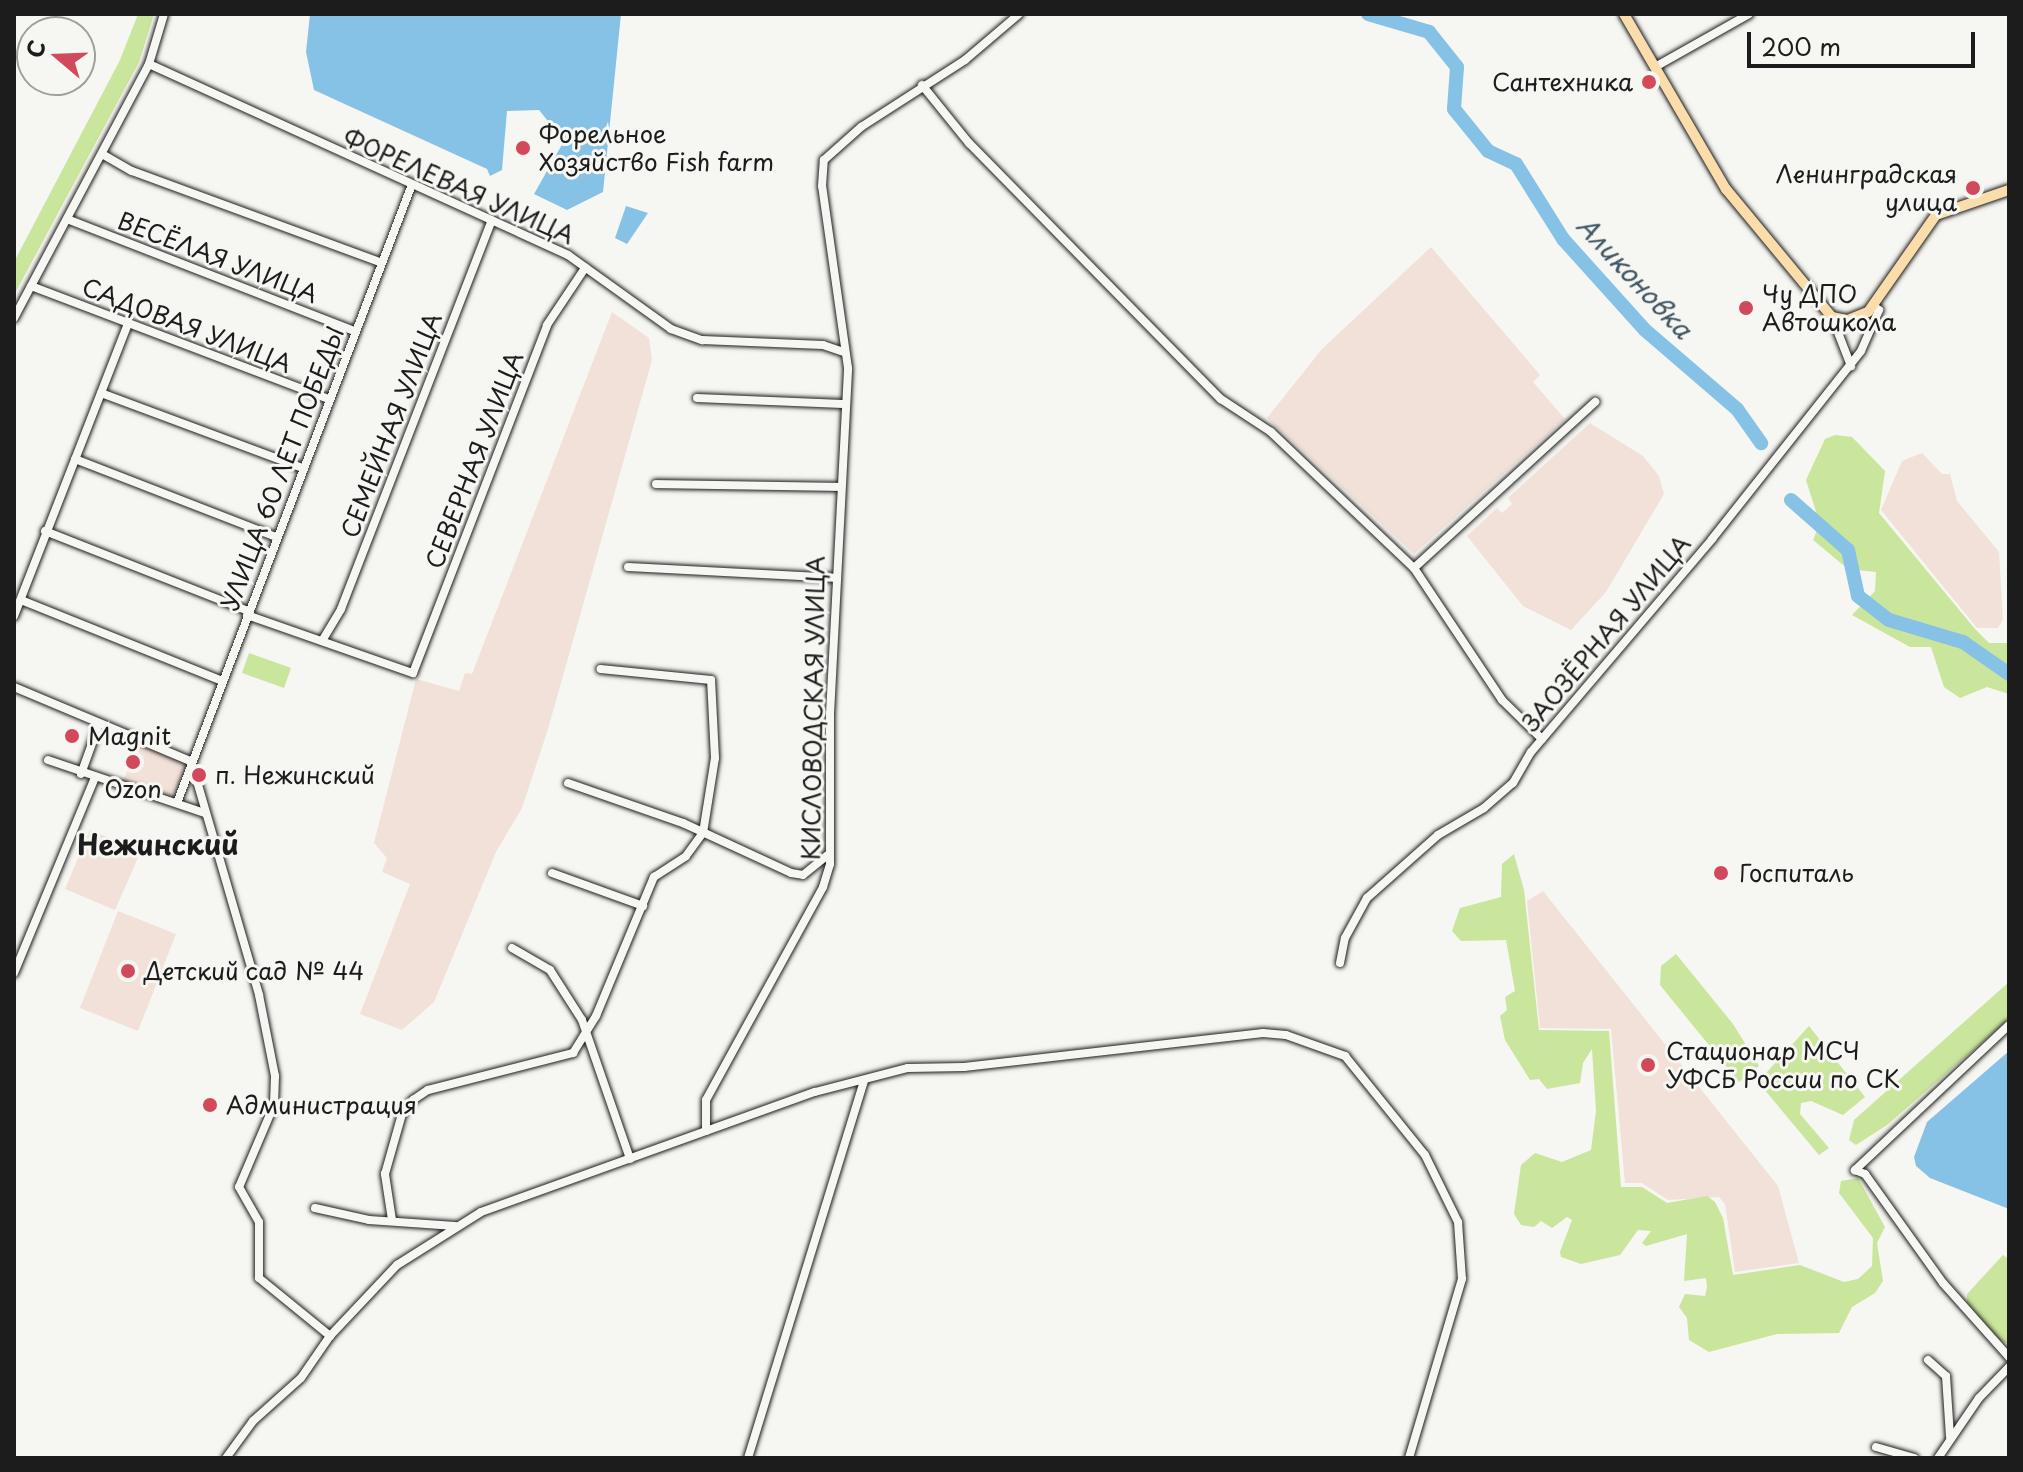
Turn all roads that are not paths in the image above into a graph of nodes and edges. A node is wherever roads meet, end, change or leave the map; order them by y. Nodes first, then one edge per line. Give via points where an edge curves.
1 (164, 14) edge
2 (1019, 14) edge
3 (1624, 14) edge
4 (1749, 14) edge
5 (149, 64) junction
6 (1655, 67) junction
7 (922, 85) junction
8 (102, 154) junction
9 (411, 187) junction
10 (2009, 190) edge
11 (67, 219) junction
12 (492, 220) junction
13 (382, 263) junction
14 (585, 268) junction
15 (31, 286) junction
16 (1873, 306) junction
17 (1832, 317) junction
18 (14, 318) edge
19 (127, 326) junction
20 (355, 331) junction
21 (843, 352) junction
22 (1851, 366) junction
23 (101, 393) junction
24 (697, 398) dead end
25 (329, 399) junction
26 (1595, 402) dead end
27 (843, 404) junction
28 (75, 459) junction
29 (303, 468) junction
30 (656, 484) dead end
31 (840, 487) junction
32 (45, 531) junction
33 (276, 537) junction
34 (628, 567) dead end
35 (1414, 568) junction
36 (835, 578) junction
37 (21, 600) junction
38 (247, 613) junction
39 (14, 616) edge
40 (322, 641) junction
41 (601, 669) dead end
42 (222, 681) junction
43 (14, 687) edge
44 (98, 727) junction
45 (1542, 739) junction
46 (48, 760) dead end
47 (192, 763) junction
48 (81, 774) junction
49 (94, 780) junction
50 (568, 783) dead end
51 (177, 803) junction
52 (205, 813) junction
53 (703, 833) junction
54 (828, 855) junction
55 (552, 873) dead end
56 (643, 906) junction
57 (512, 948) dead end
58 (1340, 963) dead end
59 (14, 973) edge
60 (2009, 1025) edge
61 (588, 1033) junction
62 (864, 1082) junction
63 (706, 1131) junction
64 (630, 1159) junction
65 (315, 1208) dead end
66 (392, 1220) junction
67 (456, 1226) junction
68 (330, 1336) junction
69 (2009, 1357) edge
70 (1928, 1360) dead end
71 (2009, 1367) edge
72 (1950, 1438) junction
73 (1876, 1447) dead end
74 (226, 1458) edge
75 (748, 1458) edge
76 (1409, 1458) edge
77 (1914, 1458) edge
78 (1938, 1458) edge

1 - 5 street
2 - 7 street via 965,60
3 - 6 main road
4 - 6 street
5 - 8 street
5 - 9 street, ФОРЕЛЕВАЯ УЛИЦА
6 - 17 main road via 1740,209
7 - 21 street, КИСЛОВОДСКАЯ УЛИЦА via 824,160 822,186 842,308
7 - 35 street via 969,143 1221,399 1271,432
8 - 11 street
8 - 13 street via 132,171
9 - 12 street, ФОРЕЛЕВАЯ УЛИЦА
9 - 13 street, УЛИЦА 60 ЛЕТ ПОБЕДЫ
10 - 16 main road via 1936,215
11 - 15 street
11 - 20 street, ВЕСЁЛАЯ УЛИЦА
12 - 14 street, ФОРЕЛЕВАЯ УЛИЦА
12 - 40 street, СЕМЕЙНАЯ УЛИЦА via 341,609
13 - 20 street, УЛИЦА 60 ЛЕТ ПОБЕДЫ
14 - 21 street, ФОРЕЛЕВАЯ УЛИЦА via 671,329 702,340 823,345
14 - 40 street, СЕВЕРНАЯ УЛИЦА via 547,325 413,673
15 - 18 street
15 - 19 street, САДОВАЯ УЛИЦА
16 - 17 main road via 1858,318
16 - 22 street, ЗАОЗЁРНАЯ УЛИЦА via 1879,310
17 - 22 street
19 - 23 street
19 - 25 street, САДОВАЯ УЛИЦА
20 - 25 street, УЛИЦА 60 ЛЕТ ПОБЕДЫ
21 - 27 street, КИСЛОВОДСКАЯ УЛИЦА via 848,368
22 - 45 street, ЗАОЗЁРНАЯ УЛИЦА
23 - 28 street
23 - 29 street
24 - 27 street
25 - 29 street, УЛИЦА 60 ЛЕТ ПОБЕДЫ
26 - 35 street
27 - 31 street, КИСЛОВОДСКАЯ УЛИЦА
28 - 32 street
28 - 33 street
29 - 33 street, УЛИЦА 60 ЛЕТ ПОБЕДЫ
30 - 31 street
31 - 36 street, КИСЛОВОДСКАЯ УЛИЦА
32 - 37 street
32 - 38 street
33 - 38 street, УЛИЦА 60 ЛЕТ ПОБЕДЫ
34 - 36 street
35 - 45 street via 1502,700
36 - 54 street, КИСЛОВОДСКАЯ УЛИЦА
37 - 39 street
37 - 42 street
38 - 40 street
38 - 42 street, УЛИЦА 60 ЛЕТ ПОБЕДЫ
41 - 53 street via 711,680 715,758
42 - 47 street, УЛИЦА 60 ЛЕТ ПОБЕДЫ
43 - 44 street
44 - 47 street
44 - 48 street
45 - 58 street, ЗАОЗЁРНАЯ УЛИЦА via 1513,783 1484,808 1438,835 1367,898 1345,938
46 - 48 street
47 - 51 street, УЛИЦА 60 ЛЕТ ПОБЕДЫ
47 - 52 street
48 - 49 street
49 - 51 street
49 - 59 street
50 - 53 street
51 - 52 street
52 - 68 street via 259,995 275,1076 274,1105 239,1187 259,1222 259,1278
53 - 54 street via 791,873 803,875
53 - 56 street via 686,856 654,877
54 - 63 street, КИСЛОВОДСКАЯ УЛИЦА via 823,887 706,1100
55 - 56 street
56 - 61 street
57 - 61 street via 550,970
60 - 69 street via 1855,1170 1865,1174 1943,1283
61 - 64 street
61 - 66 street via 562,1058 522,1063 428,1090 413,1100 402,1114 385,1174
62 - 63 street via 815,1092
62 - 75 street
62 - 76 street via 908,1068 964,1067 1263,1033 1304,1039 1345,1056 1446,1189 1463,1250 1462,1279
63 - 64 street
64 - 67 street via 481,1212
65 - 66 street
66 - 67 street
67 - 68 street via 397,1265
68 - 74 street via 301,1378 253,1421
70 - 72 street via 1946,1376
71 - 72 street
72 - 78 street
73 - 77 street

